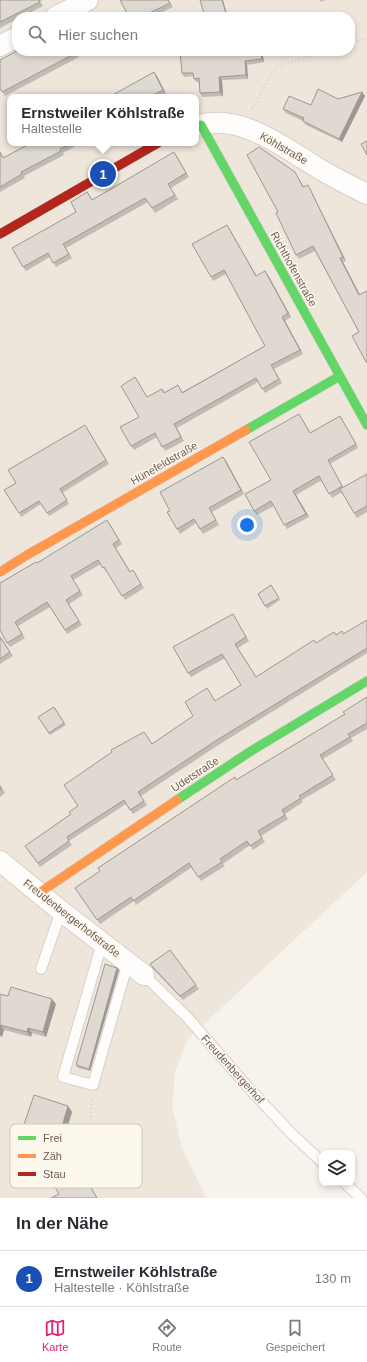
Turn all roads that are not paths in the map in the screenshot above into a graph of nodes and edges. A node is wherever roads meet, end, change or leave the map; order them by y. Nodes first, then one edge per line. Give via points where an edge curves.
1 (88, 0) edge
2 (65, 12) edge
3 (12, 40) edge
4 (0, 46) edge
5 (199, 125) edge
6 (199, 127) edge
7 (153, 146) edge
8 (367, 194) edge
9 (0, 234) edge
10 (340, 376) junction
11 (367, 425) edge
12 (0, 572) edge
13 (367, 681) edge
14 (0, 860) edge
15 (39, 893) junction
16 (61, 911) junction
17 (102, 942) junction
18 (128, 962) junction
19 (41, 969) dead end
20 (144, 975) joint
21 (319, 1159) edge
22 (348, 1186) edge
23 (361, 1198) edge

1 - 2 street
3 - 4 street
5 - 8 street, Köhlstraße via 222,122 243,126
6 - 10 street, Richthofenstraße
7 - 9 street
10 - 11 street, Richthofenstraße
10 - 12 street, Hünefeldstraße
13 - 15 street, Udetstraße via 251,751
14 - 15 street, Freudenbergerhofstraße
15 - 16 street, Freudenbergerhofstraße
16 - 17 street, Freudenbergerhofstraße
16 - 19 lane
17 - 18 street, Freudenbergerhofstraße
17 - 18 lane via 63,1077 93,1085
18 - 20 street, Freudenbergerhofstraße
20 - 21 lane, Freudenbergerhof via 188,1018 246,1086
22 - 23 lane

